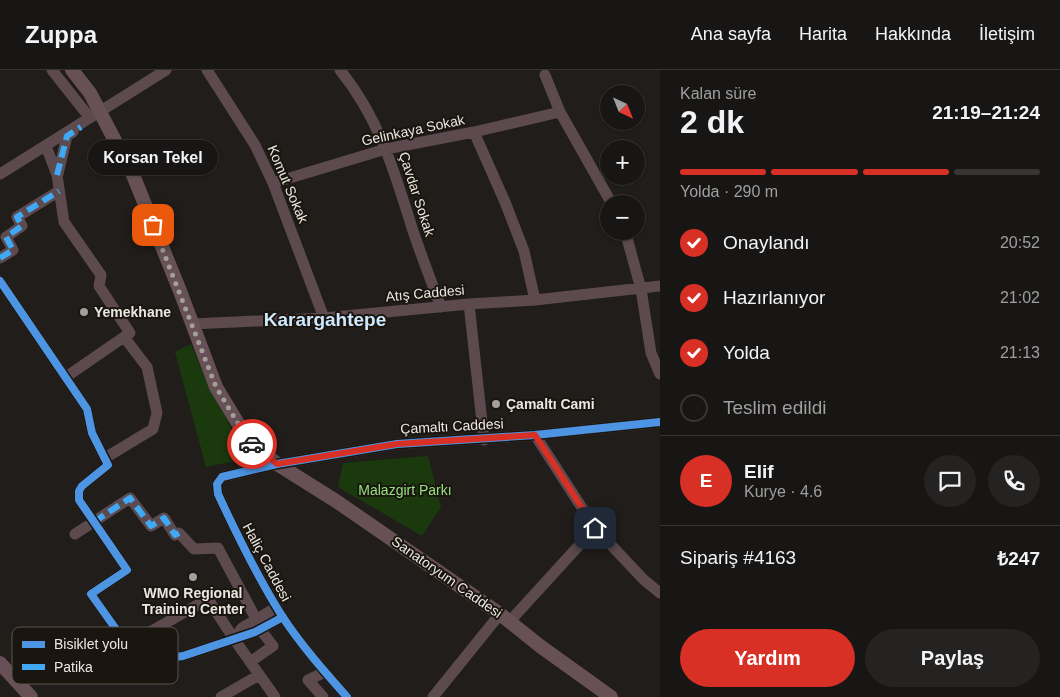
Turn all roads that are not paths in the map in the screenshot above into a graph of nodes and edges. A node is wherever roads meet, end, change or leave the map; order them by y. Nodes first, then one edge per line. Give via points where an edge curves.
1 (52, 70) edge
2 (72, 70) edge
3 (166, 70) edge
4 (207, 70) edge
5 (342, 70) edge
6 (545, 75) dead end
7 (560, 112) junction
8 (95, 115) junction
9 (81, 128) dead end
10 (474, 132) junction
11 (46, 146) junction
12 (386, 149) junction
13 (0, 174) edge
14 (57, 175) junction
15 (274, 183) junction
16 (59, 190) junction
17 (607, 195) edge
18 (627, 240) edge
19 (0, 258) edge
20 (0, 281) edge
21 (660, 286) edge
22 (641, 289) junction
23 (534, 300) junction
24 (468, 304) junction
25 (441, 307) junction
26 (324, 318) junction
27 (192, 324) junction
28 (124, 337) junction
29 (660, 374) edge
30 (66, 377) junction
31 (660, 422) edge
32 (535, 435) junction
33 (484, 440) junction
34 (105, 458) junction
35 (277, 464) junction
36 (94, 522) junction
37 (595, 528) junction
38 (75, 534) dead end
39 (660, 593) edge
40 (280, 612) junction
41 (505, 618) junction
42 (258, 624) junction
43 (114, 627) edge
44 (160, 627) edge
45 (234, 639) junction
46 (178, 657) edge
47 (250, 662) junction
48 (0, 663) edge
49 (325, 672) junction
50 (259, 674) junction
51 (12, 676) edge
52 (19, 684) edge
53 (224, 696) edge
54 (31, 697) edge
55 (275, 697) edge
56 (323, 697) edge
57 (347, 697) edge
58 (433, 697) edge
59 (611, 697) edge

1 - 8 street
2 - 8 main road, Sanatoryum Caddesi via 90,93
3 - 8 street
4 - 15 street, Komut Sokak via 255,145
5 - 12 street, Çavdar Sokak via 362,100
6 - 7 street
7 - 10 street, Gelinkaya Sokak
7 - 17 street
8 - 11 street
8 - 27 main road, Sanatoryum Caddesi via 133,175
9 - 14 street via 67,136
10 - 12 street, Gelinkaya Sokak
10 - 23 street via 524,251
11 - 13 street
11 - 14 street
12 - 15 street, Gelinkaya Sokak
12 - 25 street, Çavdar Sokak
14 - 16 street
15 - 26 street, Komut Sokak
16 - 19 street via 17,217 22,226 6,237 13,250
16 - 28 street via 64,222 100,275 99,286 130,333
18 - 22 street
20 - 30 street
21 - 22 street, Atış Caddesi
22 - 23 street, Atış Caddesi
22 - 29 street via 652,353
23 - 24 street, Atış Caddesi
24 - 25 street, Atış Caddesi
24 - 33 street
25 - 26 street, Atış Caddesi
26 - 27 street, Atış Caddesi
27 - 35 main road, Sanatoryum Caddesi via 216,387 248,440
28 - 30 street
28 - 34 street via 147,367 157,413 153,428
30 - 34 street via 87,409 92,433
31 - 32 street, Çamaltı Caddesi
32 - 33 street, Çamaltı Caddesi
32 - 37 street
33 - 35 street, Çamaltı Caddesi via 397,444
34 - 36 street via 108,465 79,491 79,500
35 - 40 street, Haliç Caddesi via 222,477 217,484 228,515
35 - 41 main road, Sanatoryum Caddesi
36 - 38 street
36 - 42 street via 130,498 151,526 164,518 175,535 179,533 194,549 218,548
36 - 43 street via 127,570 91,594
37 - 39 street
37 - 41 street
40 - 42 street
40 - 49 street, Haliç Caddesi
41 - 58 street
41 - 59 main road, Sanatoryum Caddesi
42 - 45 street via 242,628
42 - 47 street via 273,646
44 - 45 street via 208,599
45 - 46 street
45 - 47 street
47 - 50 street
48 - 51 main road
49 - 56 street via 308,680
49 - 57 street, Haliç Caddesi
50 - 53 street
50 - 55 street
52 - 54 main road

